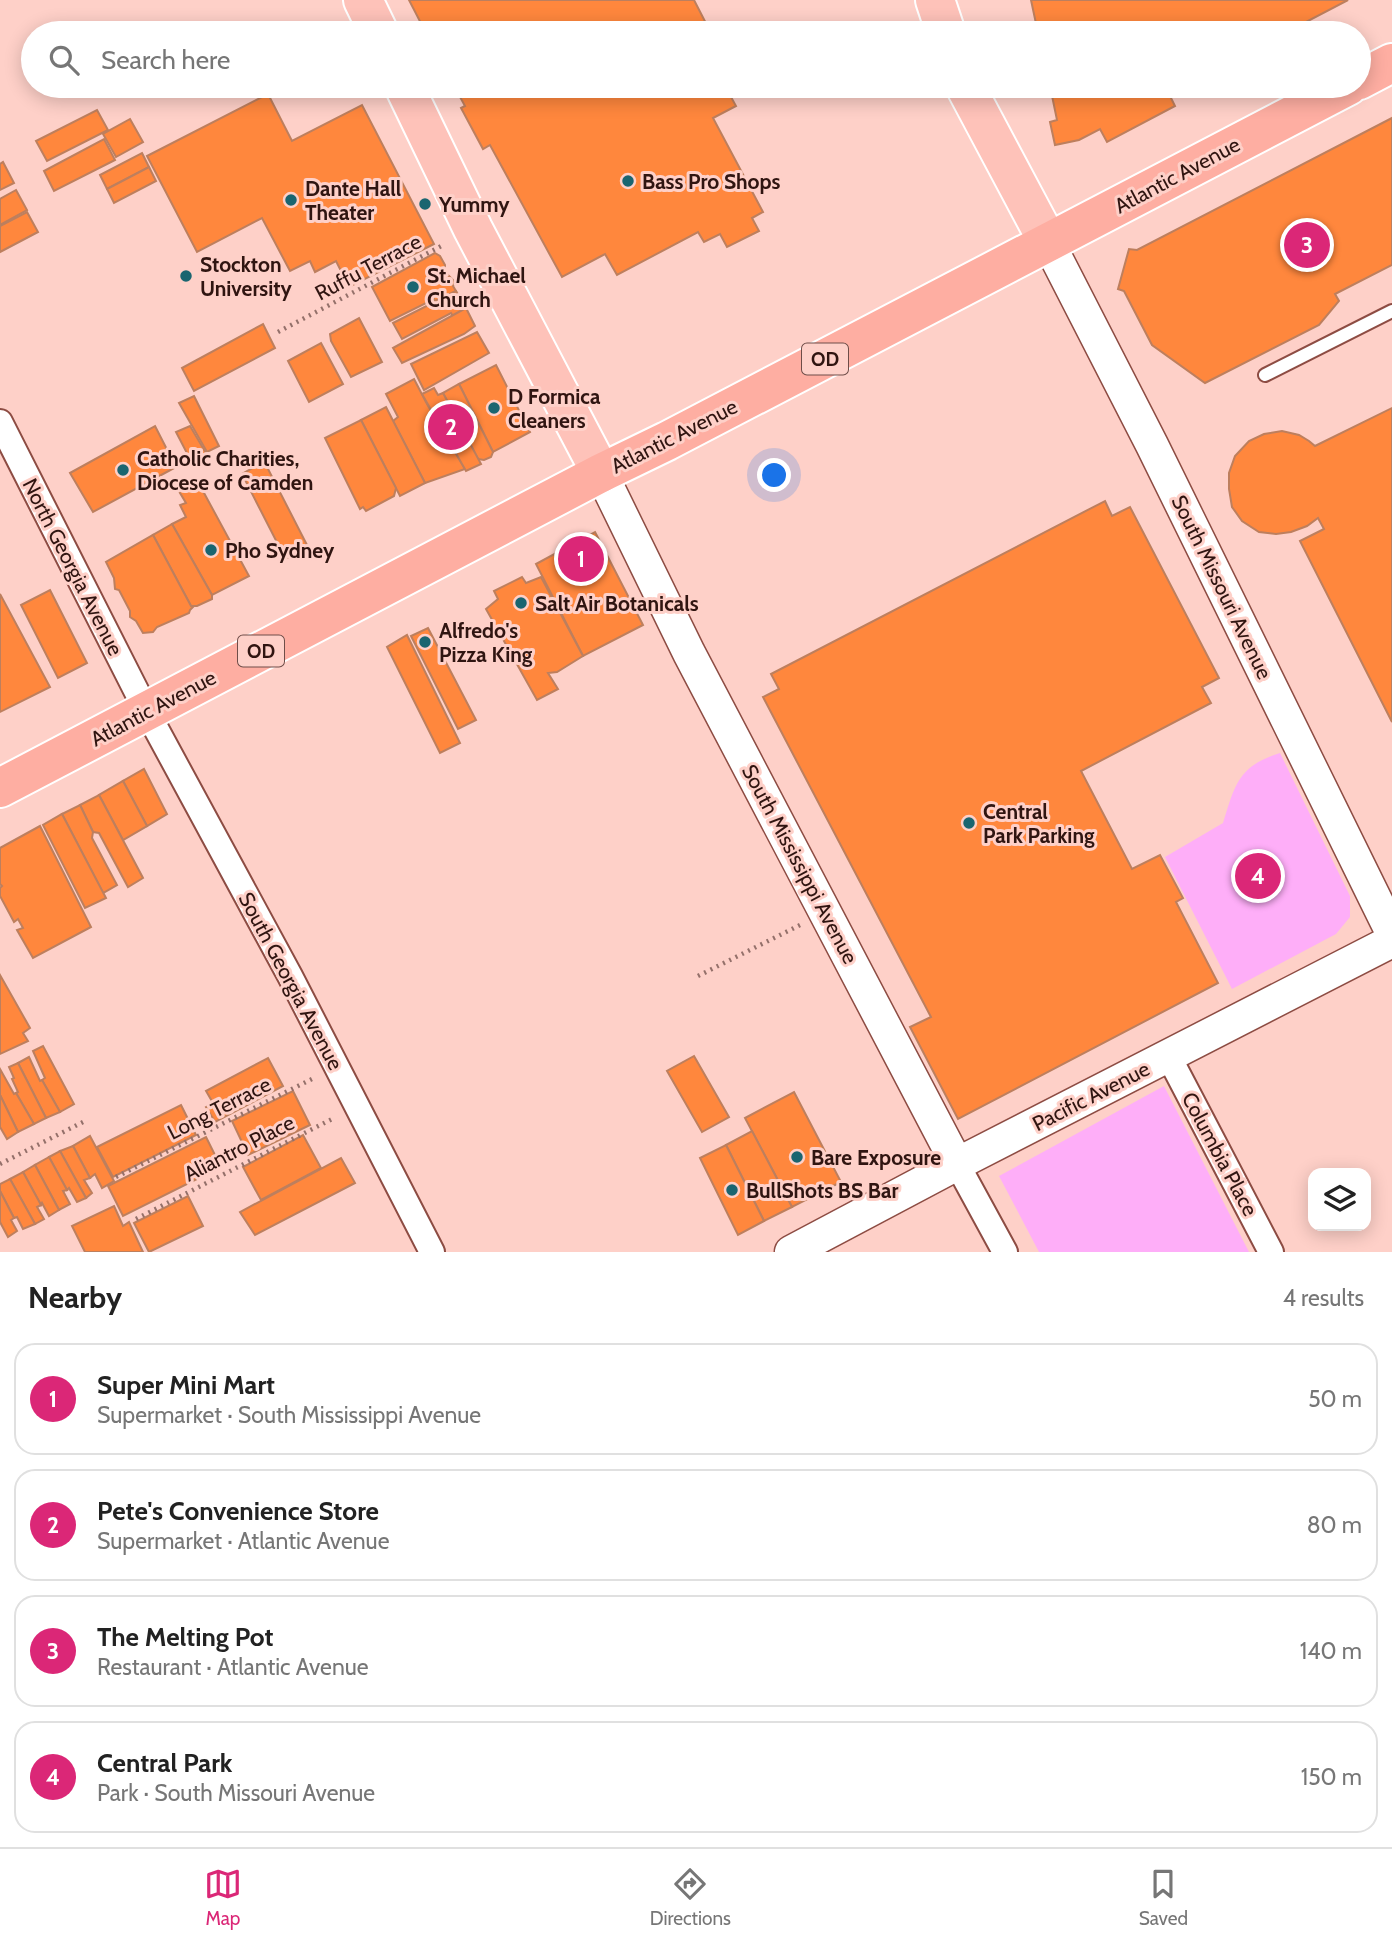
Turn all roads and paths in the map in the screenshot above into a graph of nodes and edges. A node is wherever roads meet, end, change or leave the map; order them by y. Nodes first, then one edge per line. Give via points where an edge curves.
1 (363, 0) edge
2 (935, 0) edge
3 (373, 21) edge
4 (942, 21) edge
5 (1392, 63) edge
6 (1371, 74) edge
7 (410, 98) edge
8 (971, 98) edge
9 (1326, 98) edge
10 (474, 229) junction
11 (1048, 242) junction
12 (1392, 312) edge
13 (278, 332) dead end
14 (1265, 375) dead end
15 (0, 422) edge
16 (601, 473) junction
17 (147, 712) junction
18 (0, 788) edge
19 (825, 912) junction
20 (1392, 933) edge
21 (1392, 941) edge
22 (698, 976) dead end
23 (1169, 1057) junction
24 (336, 1066) junction
25 (356, 1106) junction
26 (85, 1121) dead end
27 (0, 1164) edge
28 (957, 1164) junction
29 (116, 1177) dead end
30 (136, 1219) dead end
31 (432, 1252) edge
32 (791, 1252) edge
33 (1005, 1252) edge
34 (1271, 1252) edge

1 - 3 main road
2 - 4 main road
5 - 6 highway
7 - 10 main road
8 - 11 main road
9 - 11 highway, Atlantic Avenue / OD
10 - 13 path, Ruffu Terrace
10 - 16 main road
11 - 16 highway, Atlantic Avenue / OD
11 - 20 street, South Missouri Avenue
12 - 14 lane
15 - 17 street, North Georgia Avenue
16 - 17 highway, Atlantic Avenue / OD
16 - 19 street, South Mississippi Avenue
17 - 18 highway, Atlantic Avenue / OD
17 - 24 street, South Georgia Avenue
19 - 22 path
19 - 28 street, South Mississippi Avenue
21 - 23 street, Pacific Avenue
23 - 28 street, Pacific Avenue
23 - 34 street, Columbia Place
24 - 25 street, South Georgia Avenue
24 - 29 path, Long Terrace
25 - 30 path, Aliantro Place
25 - 31 street, South Georgia Avenue
26 - 27 path
28 - 32 street, Pacific Avenue
28 - 33 street, South Mississippi Avenue

